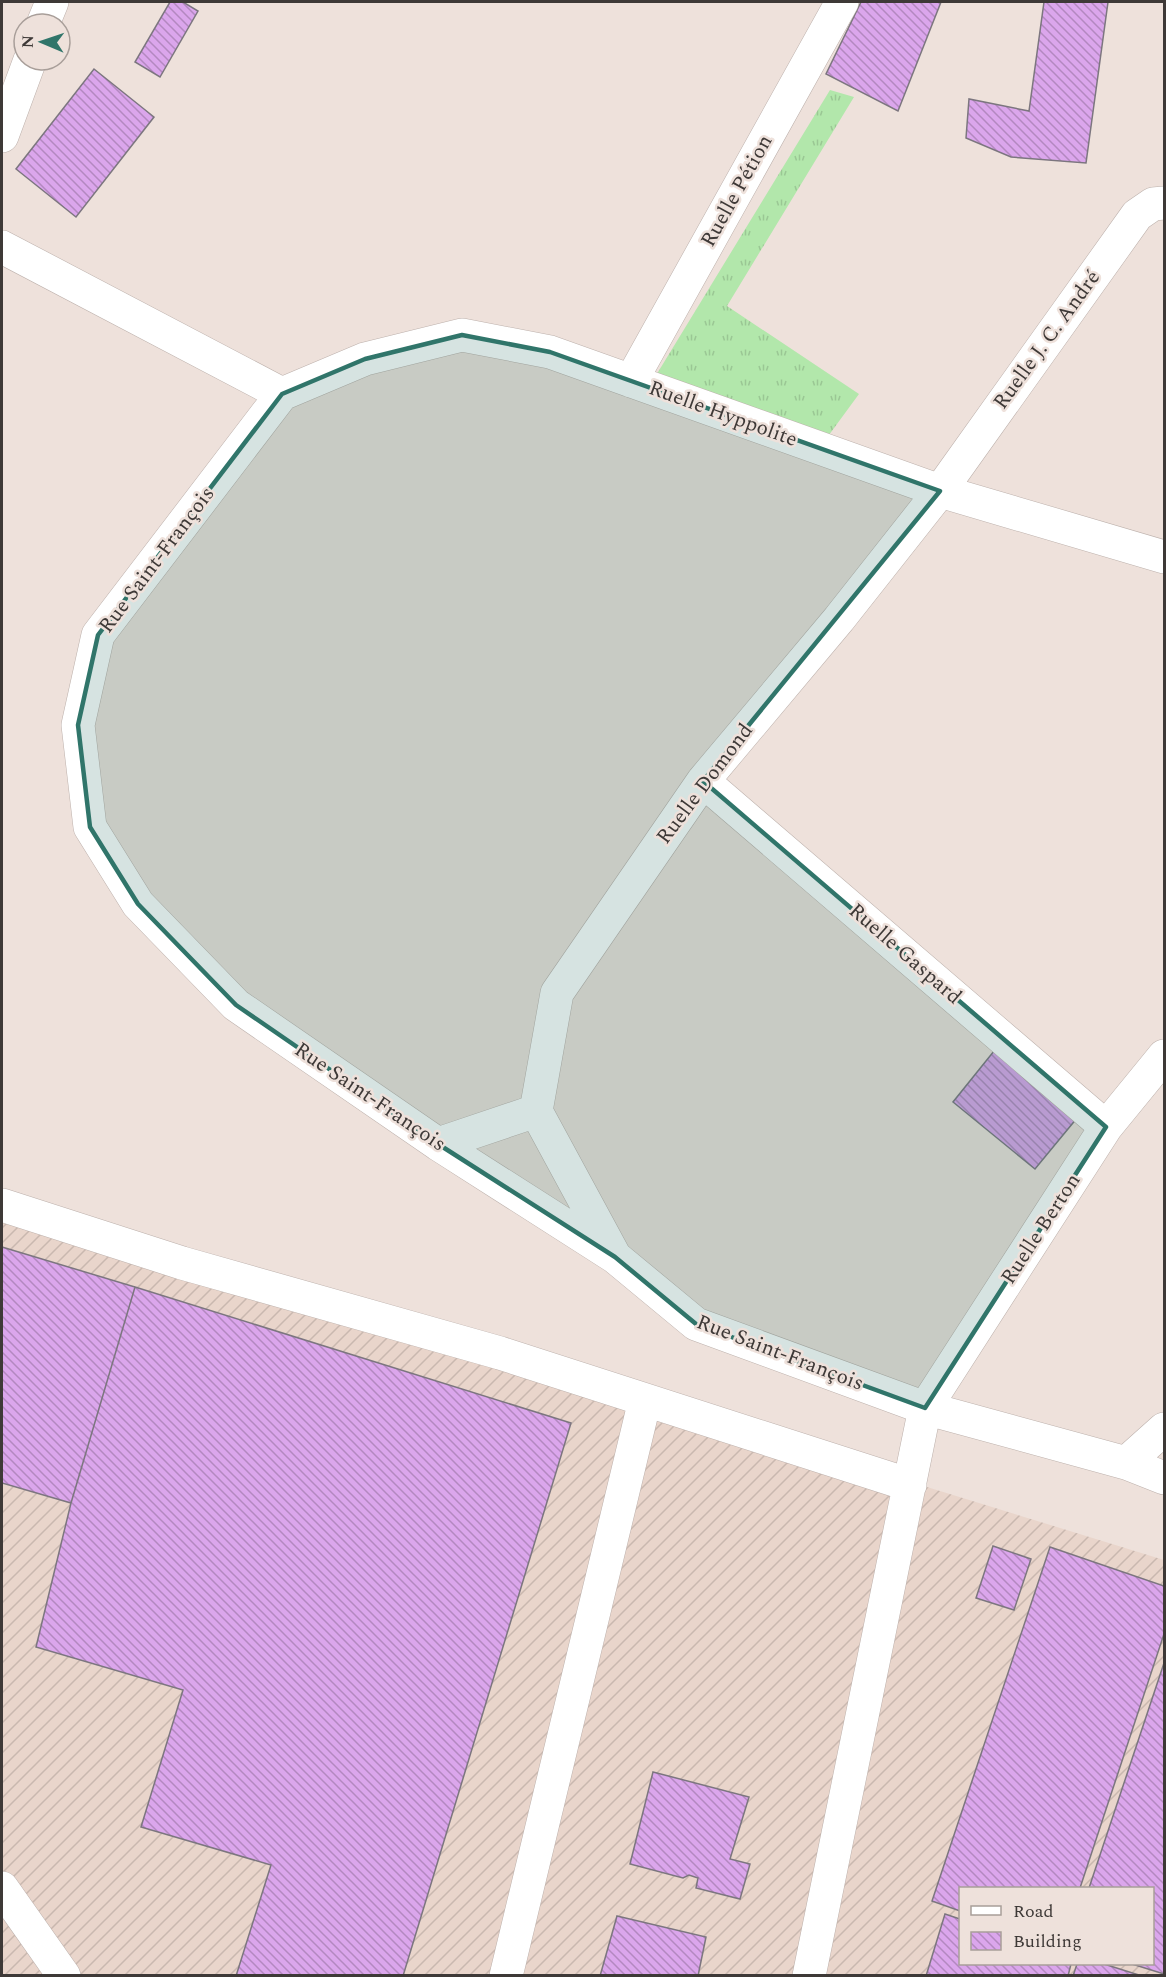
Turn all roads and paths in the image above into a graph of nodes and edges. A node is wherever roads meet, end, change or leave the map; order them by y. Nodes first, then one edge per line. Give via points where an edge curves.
1 (842, 2) edge
2 (26, 72) edge
3 (2, 136) edge
4 (1164, 203) edge
5 (2, 247) edge
6 (632, 381) junction
7 (282, 394) junction
8 (940, 491) junction
9 (1164, 557) edge
10 (703, 781) junction
11 (1164, 1056) edge
12 (536, 1111) junction
13 (1106, 1127) junction
14 (438, 1144) junction
15 (2, 1205) edge
16 (615, 1257) junction
17 (645, 1400) junction
18 (925, 1408) junction
19 (1164, 1429) edge
20 (1126, 1463) junction
21 (1164, 1478) edge
22 (910, 1485) junction
23 (2, 1888) edge
24 (64, 1976) edge
25 (506, 1976) edge
26 (809, 1976) edge

1 - 6 street, Ruelle Pétion
2 - 3 street
4 - 8 street, Ruelle J. C. André via 1153,204 1137,215
5 - 7 street
6 - 7 street, Ruelle Hyppolite via 549,352 462,335 365,359
6 - 8 street, Ruelle Hyppolite
7 - 14 street, Rue Saint-François via 98,635 78,725 90,827 138,904 236,1005
8 - 9 street, Ruelle Hyppolite
8 - 10 street, Ruelle Domond
10 - 12 street, Ruelle Domond via 556,993
10 - 13 street, Ruelle Gaspard
11 - 13 street, Ruelle Berton
12 - 14 street
12 - 16 street
13 - 18 street, Ruelle Berton
14 - 16 street, Rue Saint-François
15 - 17 street via 182,1263 500,1353
16 - 18 street, Rue Saint-François via 696,1324
17 - 22 street
17 - 25 street
18 - 20 street, Rue Saint-François
18 - 22 street
19 - 20 street
20 - 21 street, Rue Saint-François
22 - 26 street
23 - 24 street

